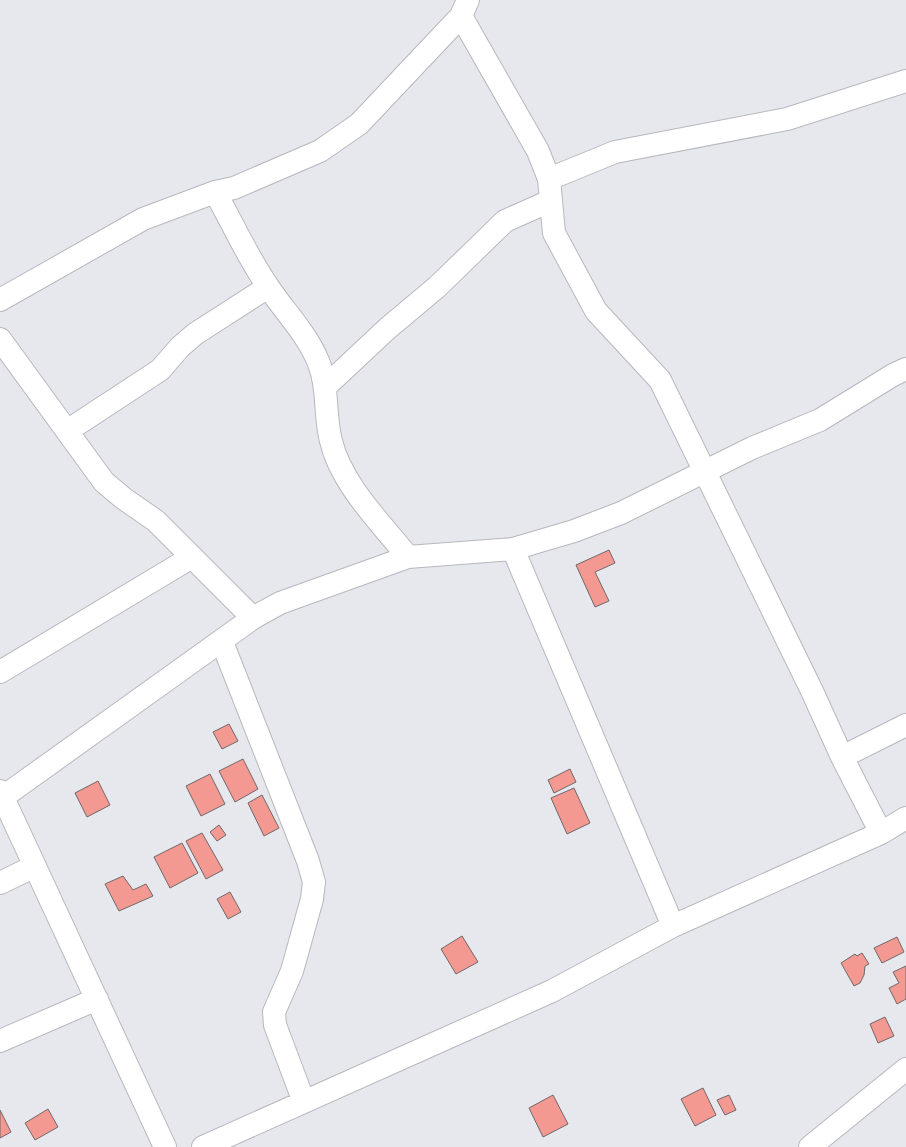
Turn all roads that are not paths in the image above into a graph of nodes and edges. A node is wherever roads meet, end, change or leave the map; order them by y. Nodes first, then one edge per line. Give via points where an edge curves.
1 (464, 8) edge
2 (906, 81) edge
3 (549, 180) junction
4 (215, 192) junction
5 (550, 201) junction
6 (268, 287) junction
7 (0, 300) edge
8 (0, 339) edge
9 (906, 369) edge
10 (325, 387) junction
11 (67, 431) junction
12 (706, 472) junction
13 (513, 548) junction
14 (192, 557) junction
15 (408, 557) junction
16 (253, 618) junction
17 (222, 642) junction
18 (0, 672) edge
19 (906, 725) edge
20 (842, 757) junction
21 (1, 794) edge
22 (906, 818) edge
23 (881, 833) junction
24 (35, 866) junction
25 (0, 883) edge
26 (673, 926) junction
27 (97, 999) junction
28 (0, 1041) edge
29 (906, 1069) edge
30 (304, 1102) junction
31 (165, 1147) edge
32 (203, 1147) edge
33 (810, 1147) edge

1 - 3 street via 538,151
1 - 4 street via 359,124 320,151 234,188
2 - 3 street via 787,119 615,152
3 - 5 street
4 - 6 street
4 - 7 street via 143,219
5 - 10 street via 505,221
5 - 12 street via 554,233 596,311 660,380
6 - 10 street via 302,332 318,360
6 - 11 street via 195,334 160,370
8 - 11 street
9 - 12 street via 820,420 752,448
10 - 15 street via 330,441 339,465 352,486
11 - 14 street via 104,482 156,521
12 - 13 street via 622,513 574,531
12 - 20 street
13 - 15 street
13 - 26 street
14 - 16 street
14 - 18 street
15 - 16 street via 280,603
16 - 17 street
17 - 21 street
17 - 30 street via 314,882 312,899 292,971 274,1012 275,1025
19 - 20 street
20 - 23 street
21 - 24 street
22 - 23 street
23 - 26 street
24 - 25 street
24 - 27 street
26 - 30 street via 552,991
27 - 28 street
27 - 31 street
29 - 33 street
30 - 32 street

